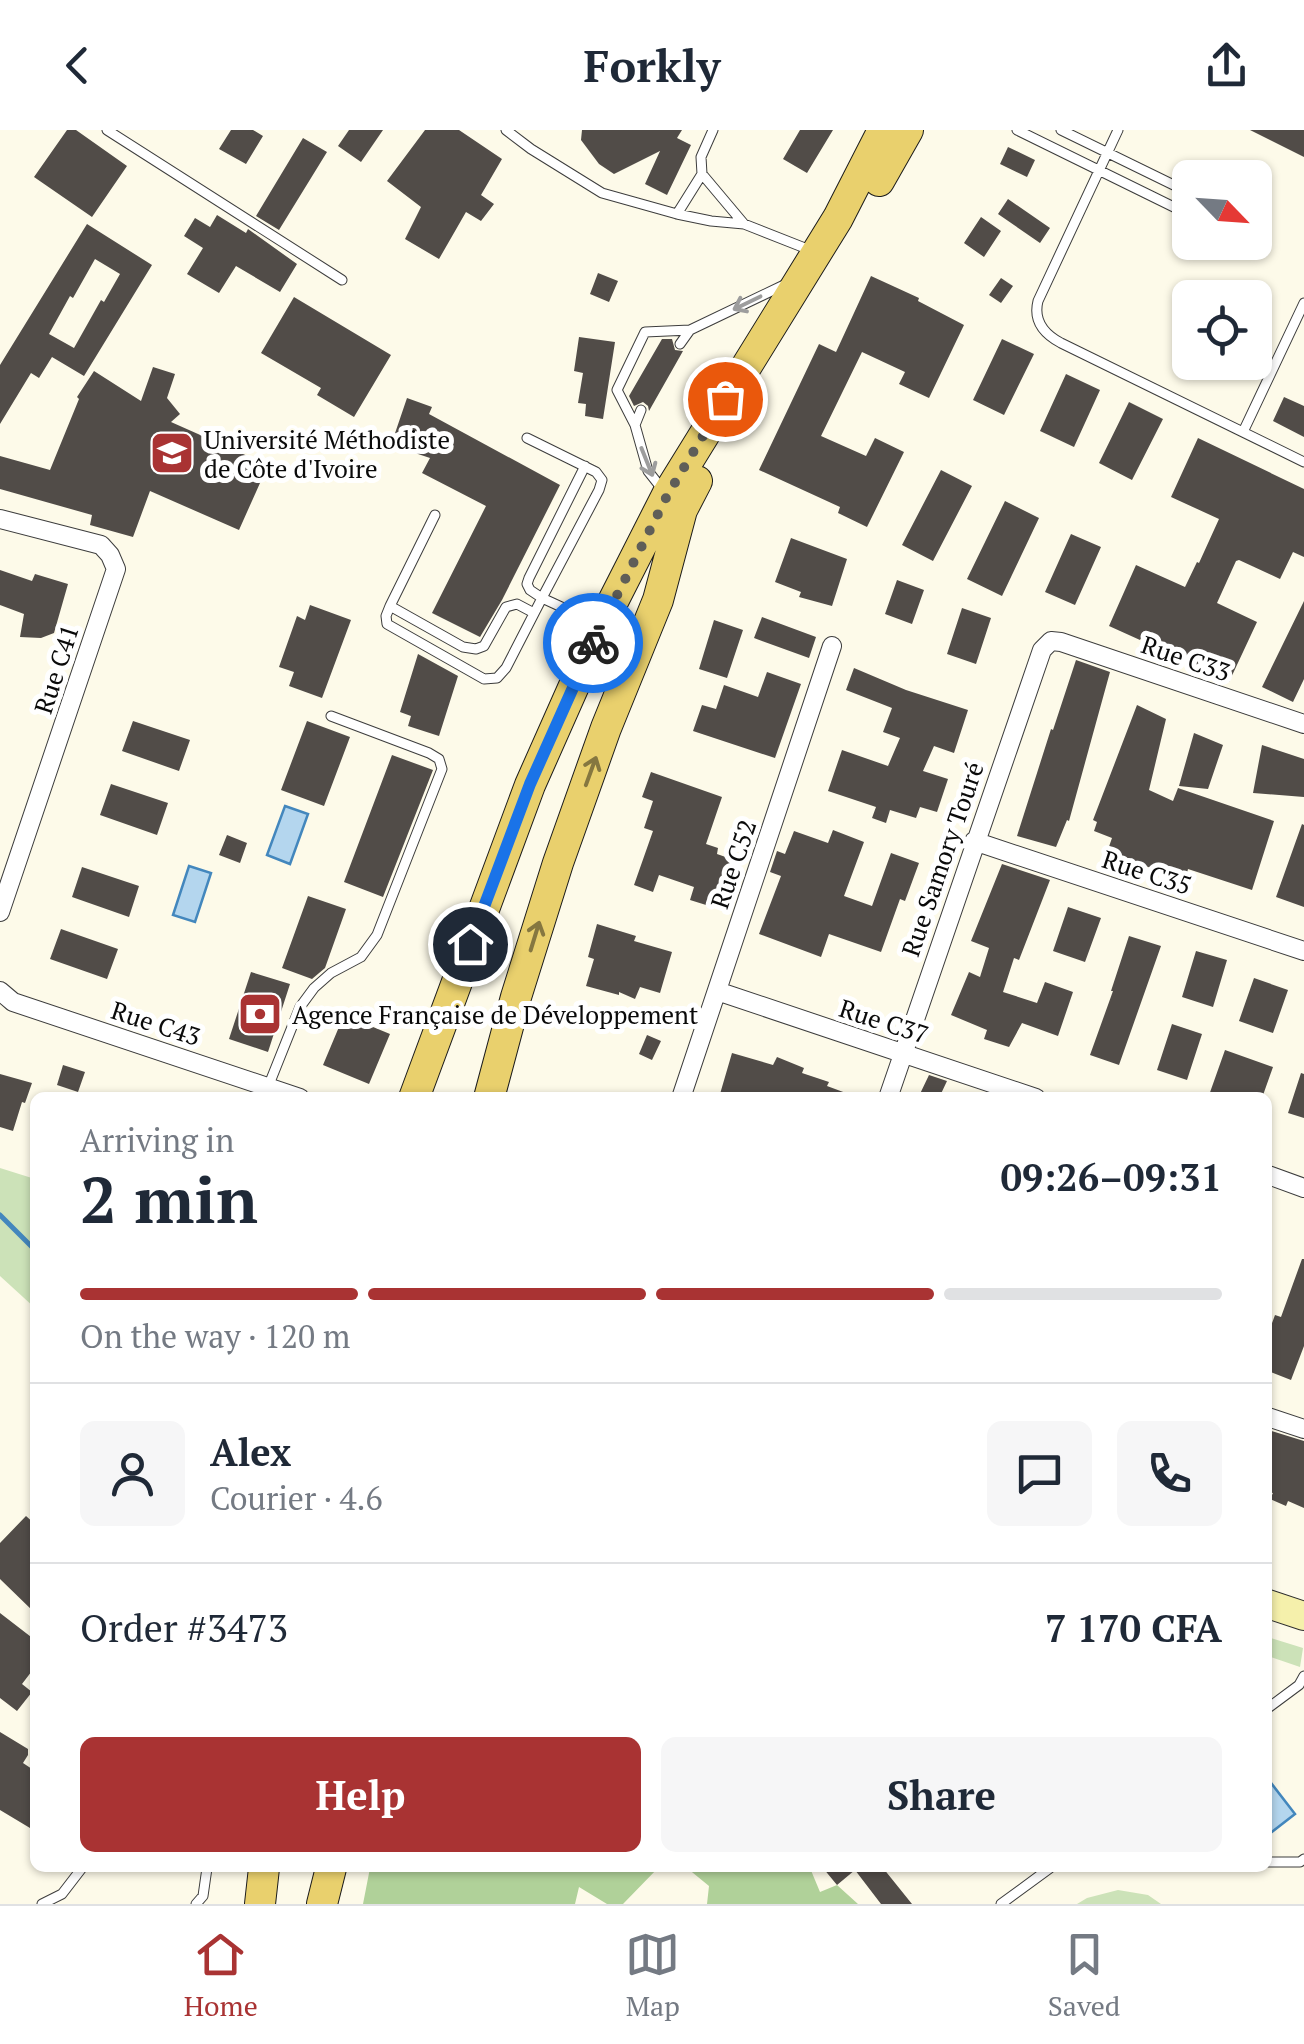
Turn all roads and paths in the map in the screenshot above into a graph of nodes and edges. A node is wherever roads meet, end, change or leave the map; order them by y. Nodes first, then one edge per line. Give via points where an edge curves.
1 (107, 130) edge
2 (506, 130) edge
3 (713, 130) edge
4 (883, 130) edge
5 (908, 130) edge
6 (1017, 130) edge
7 (1061, 130) edge
8 (1118, 130) edge
9 (1108, 153) junction
10 (1099, 170) junction
11 (702, 174) junction
12 (1172, 184) edge
13 (1172, 206) edge
14 (677, 214) junction
15 (744, 224) junction
16 (811, 264) junction
17 (342, 280) dead end
18 (1304, 303) edge
19 (690, 330) junction
20 (680, 344) dead end
21 (641, 410) dead end
22 (635, 426) junction
23 (1243, 432) junction
24 (527, 438) dead end
25 (1304, 462) edge
26 (585, 466) junction
27 (667, 496) junction
28 (435, 516) dead end
29 (0, 518) edge
30 (542, 598) junction
31 (390, 606) junction
32 (534, 613) junction
33 (601, 625) junction
34 (1051, 641) joint
35 (832, 646) dead end
36 (331, 716) dead end
37 (1304, 724) edge
38 (974, 840) junction
39 (0, 912) edge
40 (1304, 950) edge
41 (717, 991) junction
42 (0, 992) edge
43 (903, 1053) junction
44 (268, 1087) junction
45 (283, 1092) edge
46 (416, 1092) edge
47 (491, 1092) edge
48 (683, 1092) edge
49 (890, 1092) edge
50 (1018, 1092) edge
51 (1272, 1176) edge
52 (1304, 1188) edge
53 (1272, 1418) edge
54 (1304, 1429) edge
55 (1272, 1605) edge
56 (1304, 1616) edge
57 (1304, 1676) edge
58 (1272, 1705) edge
59 (1304, 1860) edge
60 (1272, 1862) edge
61 (79, 1872) edge
62 (206, 1872) edge
63 (264, 1872) edge
64 (331, 1872) edge
65 (1044, 1872) edge
66 (42, 1904) edge
67 (196, 1904) edge
68 (260, 1904) edge
69 (322, 1904) edge
70 (1000, 1904) edge

1 - 17 lane
2 - 14 lane via 602,192
3 - 11 lane via 701,156
4 - 16 main road
47 -> 5 main road via 558,863 658,600 682,510
6 - 10 lane
7 - 9 lane
8 - 9 lane
9 - 10 lane
9 - 12 lane
10 - 13 lane
10 - 23 lane via 1038,301 1042,330
11 - 14 lane
11 - 15 lane
14 - 15 lane
15 - 16 lane via 768,231
16 -> 19 lane
16 - 27 main road
18 - 23 lane
19 - 20 lane
19 - 22 lane via 645,332 617,390
21 - 22 lane
22 -> 27 lane via 648,470
23 - 25 lane
24 - 26 lane
26 - 30 lane via 527,584
26 - 30 lane via 602,480 600,490
27 - 33 main road
28 - 31 lane
29 - 39 street, Rue C41 via 101,545 116,570
30 - 32 lane
30 - 33 lane
31 - 32 lane via 476,649 506,607 517,604
31 - 32 lane via 388,624 491,680 506,668
33 - 46 main road via 530,784
34 - 37 street, Rue C33
34 - 38 street, Rue Samory Touré via 1042,650
35 - 41 street, Rue C52
36 - 44 lane via 429,753 442,769 377,934 362,957 331,973 300,1006
38 - 40 street, Rue C35
38 - 43 street, Rue Samory Touré
41 - 43 street, Rue C37
41 - 48 street, Rue C52
42 - 44 street, Rue C43 via 12,1002
43 - 49 street, Rue Samory Touré
43 - 50 street, Rue C37
44 - 45 street, Rue C43
51 - 52 street
53 - 54 street
55 - 56 main road
57 - 58 lane
59 - 60 lane
61 - 66 lane via 62,1894
62 - 67 lane
63 - 68 main road
64 - 69 main road
65 - 70 lane

